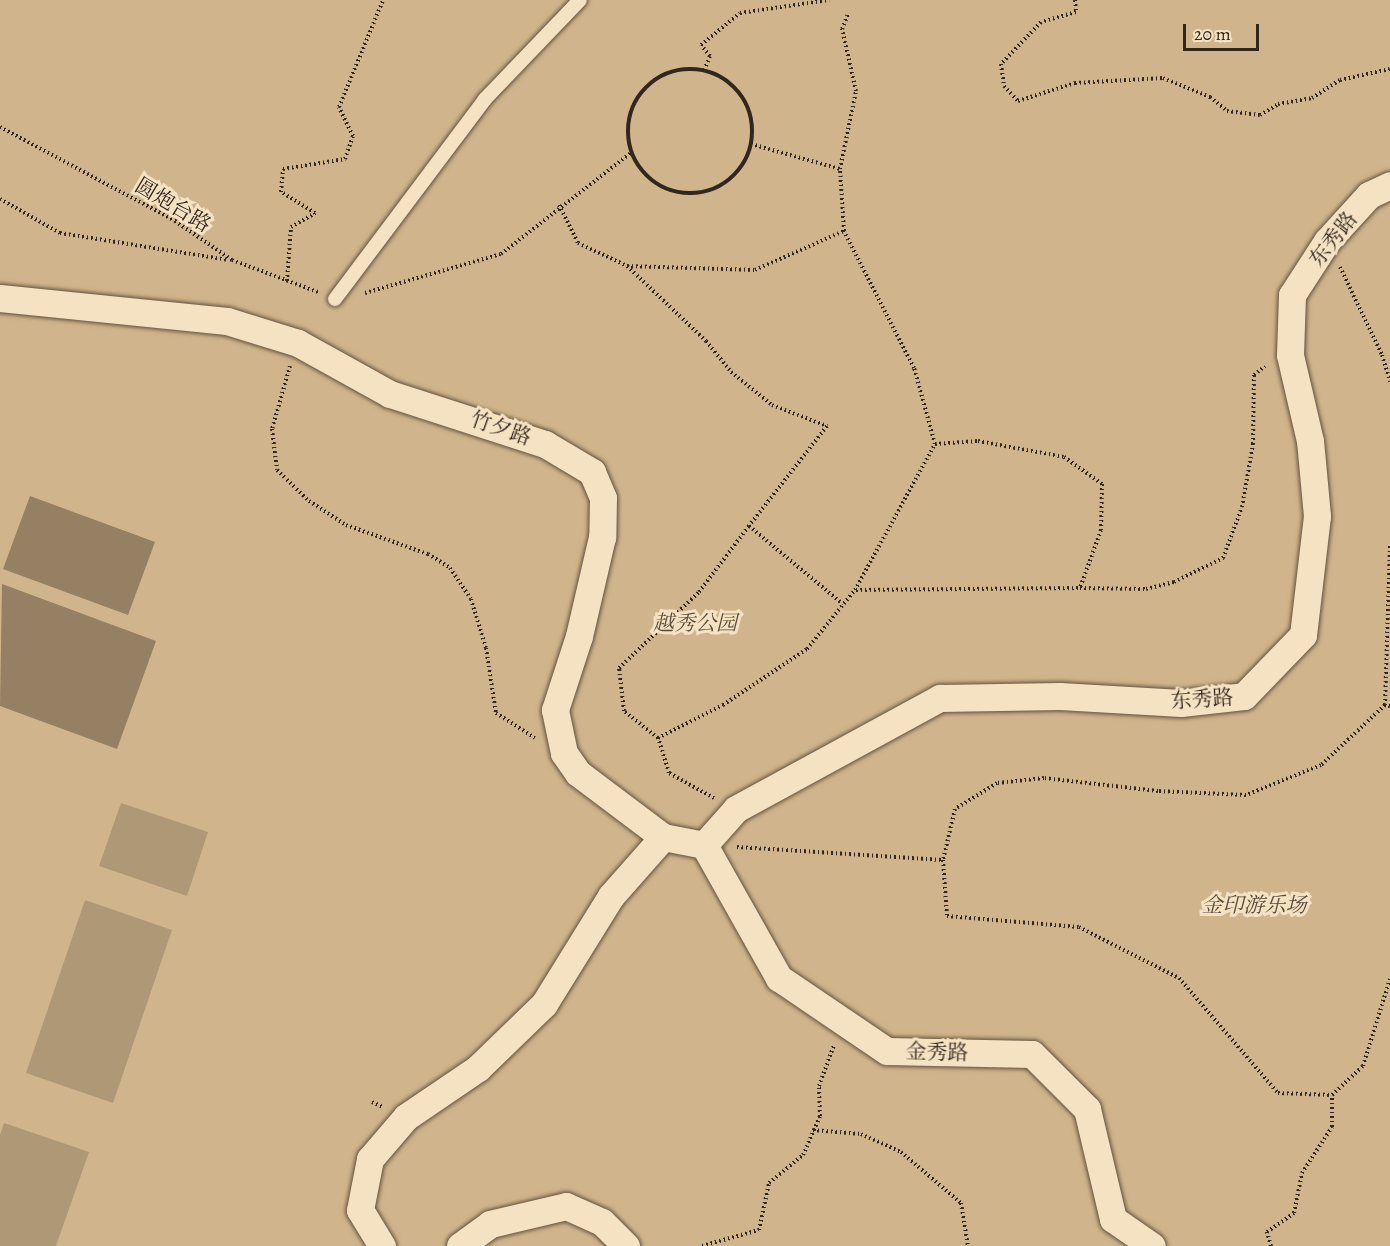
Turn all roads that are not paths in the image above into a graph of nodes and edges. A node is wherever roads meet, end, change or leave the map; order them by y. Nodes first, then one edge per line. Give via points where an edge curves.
1 (580, 0) edge
2 (1390, 185) edge
3 (0, 298) edge
4 (335, 299) road end
5 (663, 837) junction
6 (704, 845) junction
7 (382, 1246) edge
8 (460, 1246) edge
9 (626, 1246) edge
10 (1152, 1246) edge

1 - 4 lane via 485,99
2 - 6 street, 东秀路 via 1369,195 1327,241 1292,295 1290,355 1310,441 1317,516 1303,634 1244,696 1181,703 1060,696 940,698 736,809
3 - 5 street, 竹夕路 via 227,321 298,343 390,394 545,444 592,472 603,498 602,537 579,636 555,710 564,753 578,773
5 - 6 street
5 - 7 street via 611,896 544,1004 478,1068 406,1117 370,1159 360,1210
6 - 10 street, 金秀路 via 779,978 887,1051 1032,1054 1087,1110 1113,1219
8 - 9 street via 490,1224 566,1206 602,1222

